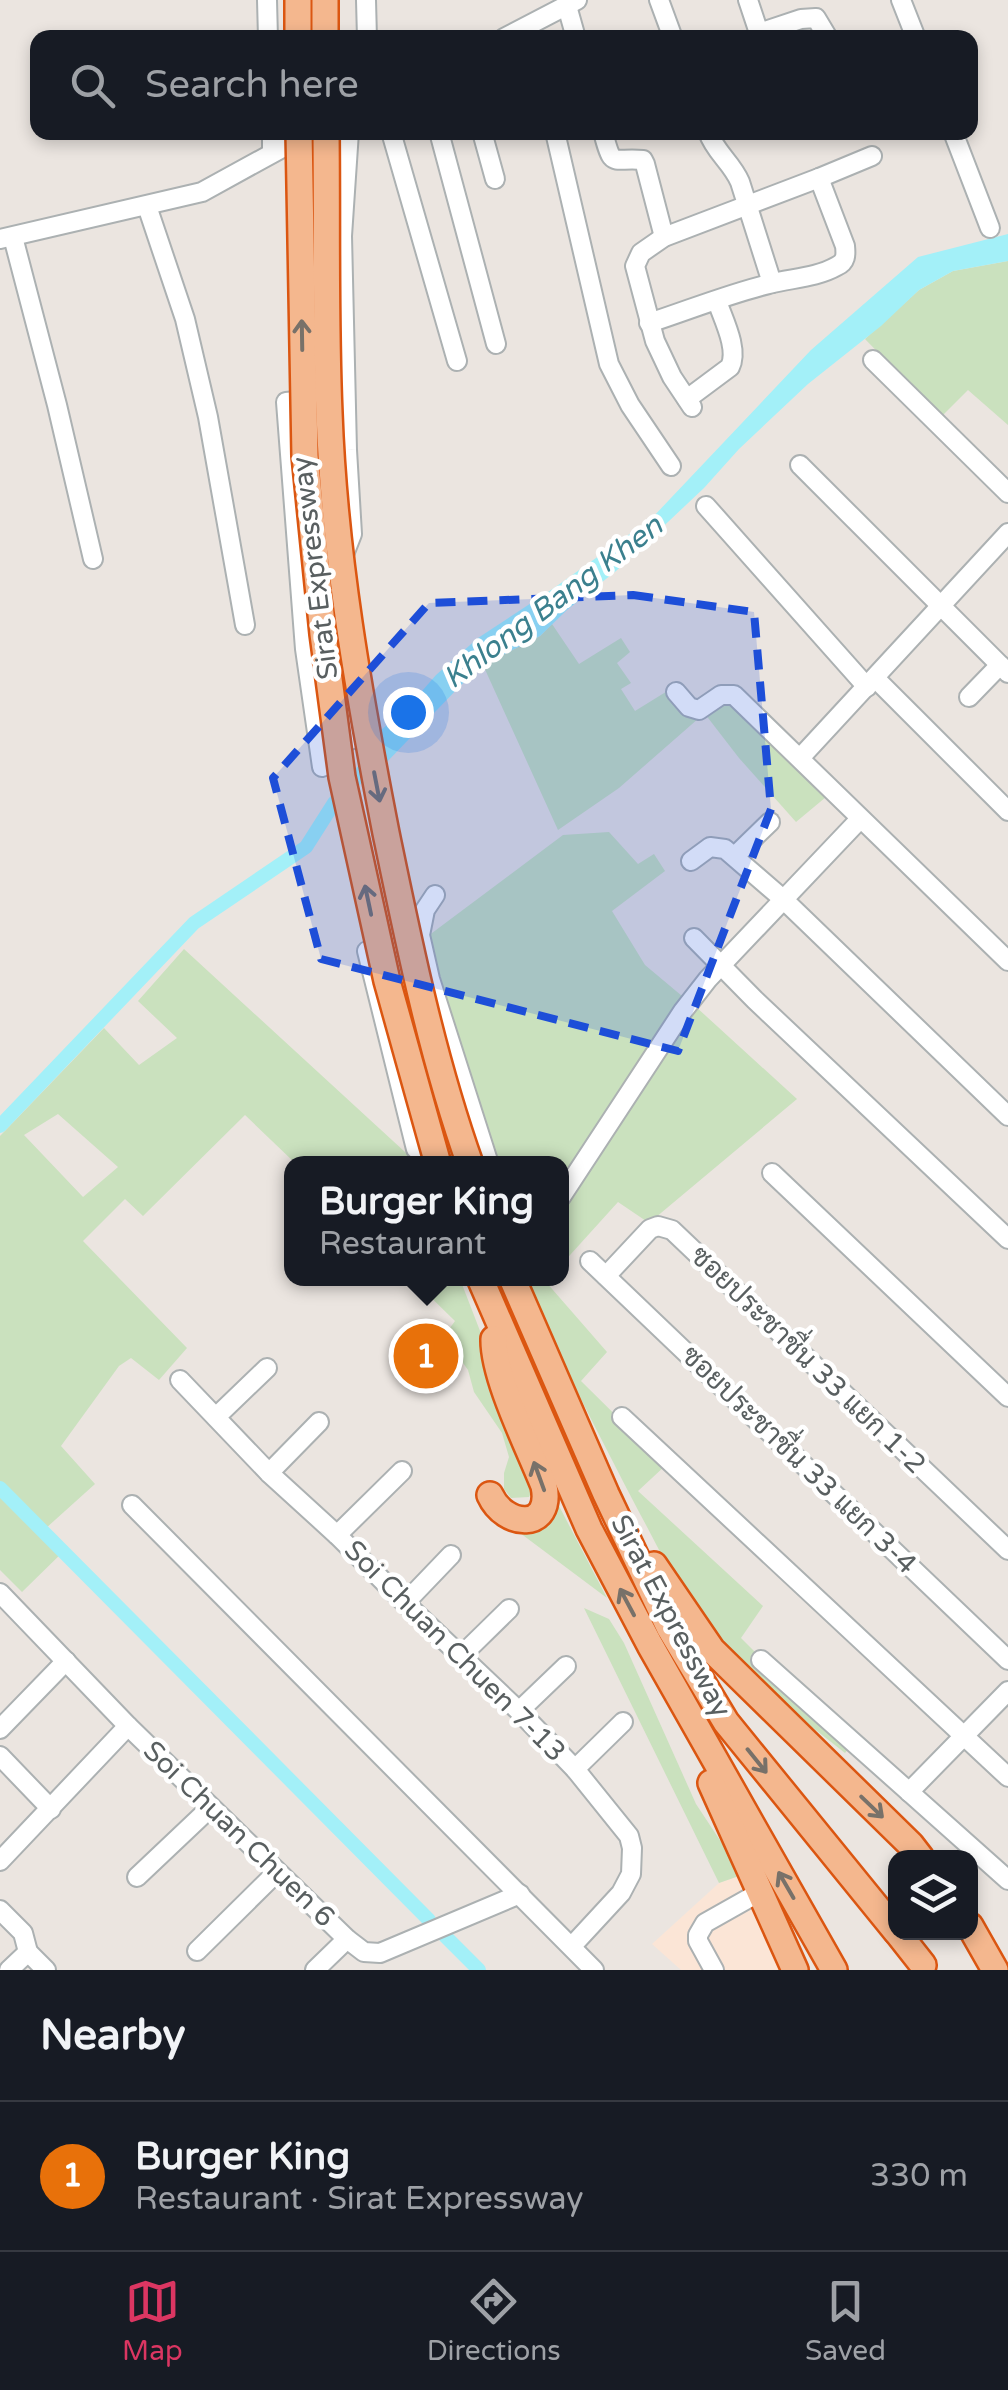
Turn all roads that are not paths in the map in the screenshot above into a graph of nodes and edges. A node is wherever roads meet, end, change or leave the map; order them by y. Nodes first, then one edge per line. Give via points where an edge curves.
1 (267, 0) edge
2 (298, 0) edge
3 (325, 0) edge
4 (366, 0) edge
5 (659, 0) edge
6 (748, 0) edge
7 (901, 0) edge
8 (564, 4) edge
9 (268, 30) edge
10 (298, 30) edge
11 (326, 30) edge
12 (367, 30) edge
13 (532, 30) edge
14 (573, 30) edge
15 (669, 30) edge
16 (758, 30) edge
17 (769, 30) edge
18 (823, 30) edge
19 (913, 30) edge
20 (272, 140) edge
21 (296, 140) edge
22 (299, 140) edge
23 (326, 140) edge
24 (348, 140) edge
25 (394, 140) edge
26 (442, 140) edge
27 (484, 140) edge
28 (556, 140) edge
29 (605, 140) edge
30 (712, 140) edge
31 (956, 140) edge
32 (272, 153) junction
33 (872, 156) dead end
34 (819, 178) junction
35 (494, 179) dead end
36 (147, 206) junction
37 (747, 206) junction
38 (990, 228) dead end
39 (664, 237) junction
40 (6, 238) edge
41 (772, 283) junction
42 (717, 301) junction
43 (649, 323) junction
44 (496, 344) dead end
45 (874, 360) dead end
46 (457, 361) dead end
47 (346, 395) junction
48 (800, 465) dead end
49 (671, 466) dead end
50 (1008, 493) edge
51 (706, 506) dead end
52 (1008, 533) edge
53 (93, 559) dead end
54 (942, 606) junction
55 (245, 625) dead end
56 (1004, 669) edge
57 (871, 682) junction
58 (676, 692) dead end
59 (969, 696) dead end
60 (350, 740) dead end
61 (800, 758) junction
62 (322, 768) dead end
63 (1008, 811) edge
64 (860, 819) junction
65 (770, 822) dead end
66 (735, 856) junction
67 (691, 861) dead end
68 (435, 895) dead end
69 (783, 899) junction
70 (420, 935) junction
71 (694, 938) dead end
72 (1008, 962) edge
73 (722, 965) junction
74 (1008, 1116) edge
75 (416, 1149) dead end
76 (436, 1156) edge
77 (467, 1156) edge
78 (486, 1156) edge
79 (772, 1173) dead end
80 (569, 1185) edge
81 (1008, 1238) edge
82 (590, 1261) dead end
83 (606, 1276) junction
84 (483, 1286) edge
85 (516, 1289) edge
86 (493, 1310) junction
87 (267, 1368) dead end
88 (180, 1380) dead end
89 (1008, 1397) edge
90 (216, 1417) junction
91 (622, 1417) dead end
92 (319, 1422) dead end
93 (402, 1471) dead end
94 (270, 1473) junction
95 (606, 1494) junction
96 (490, 1495) dead end
97 (132, 1506) dead end
98 (337, 1535) junction
99 (1008, 1550) edge
100 (450, 1555) dead end
101 (0, 1593) edge
102 (405, 1603) junction
103 (509, 1609) dead end
104 (650, 1646) junction
105 (461, 1656) junction
106 (761, 1660) dead end
107 (1008, 1660) edge
108 (66, 1661) junction
109 (566, 1666) dead end
110 (1008, 1691) edge
111 (519, 1711) junction
112 (623, 1722) dead end
113 (128, 1726) junction
114 (0, 1729) edge
115 (964, 1736) junction
116 (0, 1756) edge
117 (575, 1769) junction
118 (1008, 1777) edge
119 (909, 1792) junction
120 (211, 1807) junction
121 (51, 1808) junction
122 (915, 1850) edge
123 (0, 1861) edge
124 (277, 1872) junction
125 (138, 1876) dead end
126 (1008, 1880) edge
127 (760, 1892) junction
128 (520, 1894) junction
129 (0, 1910) edge
130 (888, 1922) edge
131 (346, 1939) junction
132 (903, 1940) edge
133 (978, 1940) edge
134 (572, 1946) junction
135 (197, 1951) dead end
136 (28, 1952) junction
137 (923, 1965) dead end
138 (586, 1968) edge
139 (8, 1970) edge
140 (46, 1970) edge
141 (315, 1970) edge
142 (714, 1970) edge
143 (795, 1970) edge
144 (834, 1970) edge
145 (996, 1970) edge

1 - 9 street
2 - 10 highway
3 - 11 highway
4 - 12 street
5 - 15 street
6 - 16 street
7 - 19 street
8 - 13 street
8 - 14 street
17 - 18 street via 816,18
20 - 32 street
21 - 32 street
76 -> 22 highway, Sirat Expressway, bridge via 386,981 342,777 304,456
23 -> 77 highway, Sirat Expressway, bridge via 328,415 349,624 408,942
24 - 47 street via 342,236
25 - 46 street
26 - 44 street
27 - 35 street
28 - 49 street via 610,364
29 - 39 street via 613,160 646,164
30 - 37 street via 734,169
31 - 38 street
32 - 36 street via 216,186
33 - 34 street
34 - 37 street
34 - 41 street via 845,246 843,262
36 - 40 street
36 - 55 street via 200,385
37 - 39 street
37 - 41 street
39 - 43 street via 646,247 635,266
40 - 53 street via 57,404
41 - 42 street
42 - 43 street
42 - 43 street via 734,362 690,403
45 - 50 street
47 - 60 street via 352,534 336,574
47 - 62 street via 286,402 305,649
48 - 54 street
51 - 57 street
52 - 54 street
54 - 56 street
54 - 57 street
56 - 59 street
57 - 61 street
57 - 63 street
58 - 61 street via 698,710 721,694 734,695
61 - 64 street
64 - 69 street
64 - 72 street
65 - 66 street
66 - 67 street via 710,847
66 - 69 street
68 - 70 street
69 - 73 street
69 - 74 street
70 - 75 street via 367,951
70 - 78 street
71 - 73 street
73 - 80 street via 683,1011
73 - 81 street
79 - 89 street
82 - 83 street, ซอยประชาชื่น 33 แยก 3-4
83 - 99 street, ซอยประชาชื่น 33 แยก 1-2 via 650,1229 672,1230
83 - 107 street, ซอยประชาชื่น 33 แยก 3-4
84 - 86 highway, Sirat Expressway
85 - 95 highway, Sirat Expressway
96 -> 86 highway via 522,1521 542,1512 546,1499 503,1383
104 -> 86 highway, Sirat Expressway via 589,1530
87 - 90 street
88 - 90 street, Soi Chuan Chuen 7-13
90 - 94 street, Soi Chuan Chuen 7-13
91 - 115 street
92 - 94 street
93 - 98 street
94 - 98 street, Soi Chuan Chuen 7-13
95 -> 122 highway via 712,1650
95 -> 130 highway, Sirat Expressway via 669,1627 726,1722
97 - 128 street
98 - 102 street, Soi Chuan Chuen 7-13
100 - 102 street
101 - 108 street, Soi Chuan Chuen 6
102 - 105 street, Soi Chuan Chuen 7-13
103 - 105 street
104 - 127 highway
144 -> 104 highway, Sirat Expressway
105 - 111 street, Soi Chuan Chuen 7-13
106 - 119 street
108 - 113 street, Soi Chuan Chuen 6
108 - 114 street
109 - 111 street
110 - 115 street
111 - 117 street, Soi Chuan Chuen 7-13
112 - 117 street
113 - 120 street, Soi Chuan Chuen 6
113 - 121 street
115 - 118 street
115 - 119 street
116 - 121 street
117 - 134 street, Soi Chuan Chuen 7-13 via 629,1836 632,1862 621,1893
119 - 126 street
120 - 124 street, Soi Chuan Chuen 6
120 - 125 street
121 - 123 street
124 - 131 street, Soi Chuan Chuen 6
124 - 135 street
127 - 142 street via 702,1928 698,1941
127 - 143 highway
128 - 131 street, Soi Chuan Chuen 6 via 380,1953 364,1952
128 - 134 street
129 - 136 street via 23,1933
131 - 141 street
132 - 137 highway, Sirat Expressway
133 - 145 highway
134 - 138 street
136 - 139 street
136 - 140 street

